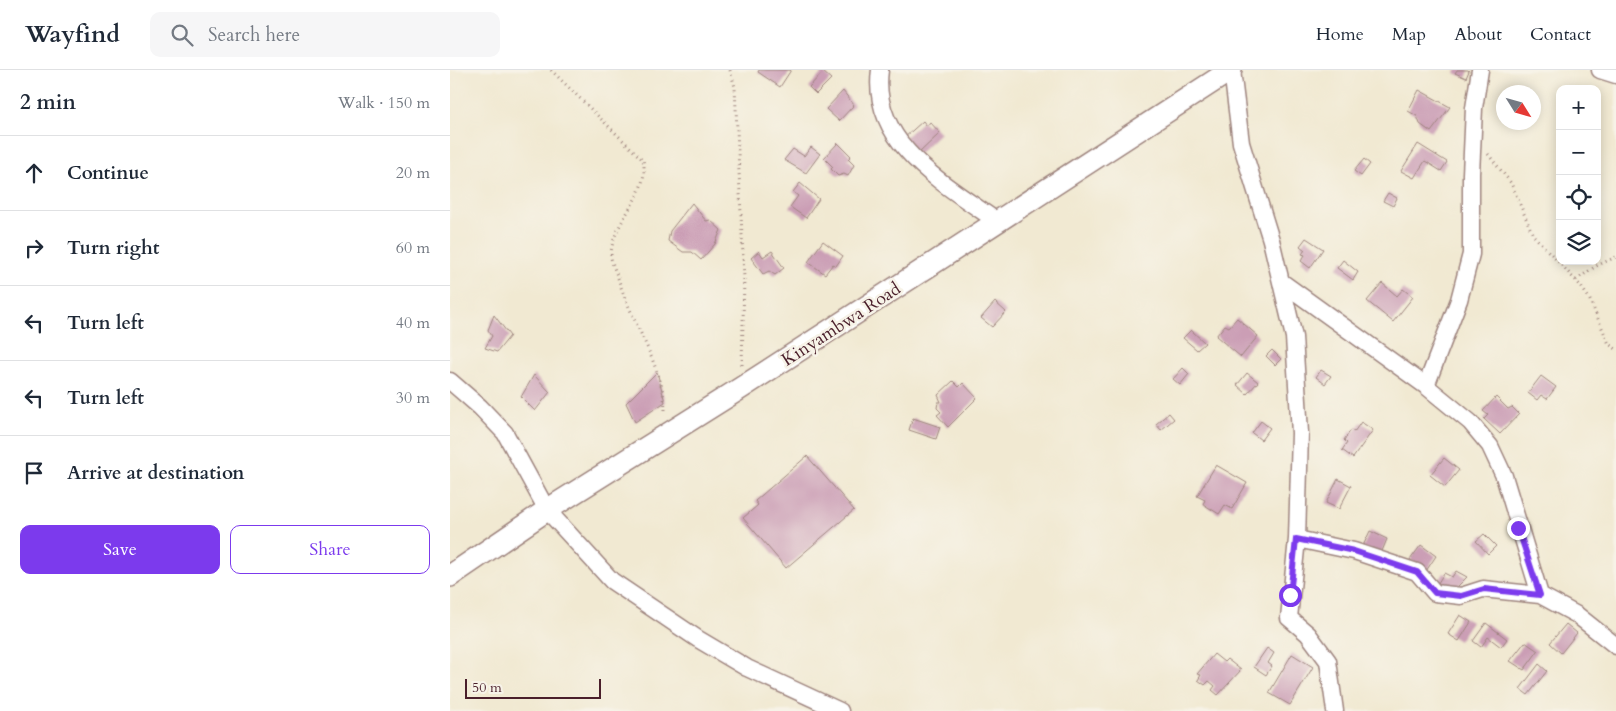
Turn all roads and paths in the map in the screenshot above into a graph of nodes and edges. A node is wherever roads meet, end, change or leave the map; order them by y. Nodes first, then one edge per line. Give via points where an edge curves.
1 (551, 70) edge
2 (730, 70) edge
3 (880, 70) edge
4 (1232, 70) edge
5 (1480, 70) edge
6 (1600, 70) edge
7 (1616, 75) edge
8 (1474, 136) junction
9 (998, 222) junction
10 (1616, 257) edge
11 (1576, 280) junction
12 (1283, 283) junction
13 (1616, 349) edge
14 (450, 381) edge
15 (1426, 386) junction
16 (741, 388) junction
17 (664, 437) junction
18 (547, 510) junction
19 (1296, 539) junction
20 (450, 576) edge
21 (1540, 595) junction
22 (1616, 646) edge
23 (840, 711) edge
24 (1335, 711) edge

1 - 17 path via 643,160 646,173 641,188 619,228 611,256 663,390
2 - 16 path via 735,87 744,278
3 - 9 street via 879,94 889,127 904,148 935,177
4 - 9 street, Kinyambwa Road
4 - 12 street via 1240,143
5 - 8 street via 1474,108
6 - 7 street
8 - 11 path via 1511,183 1532,235
8 - 15 street via 1470,182 1471,254 1459,300
9 - 16 street, Kinyambwa Road
10 - 11 path
11 - 13 path via 1589,298 1609,344
12 - 15 street
12 - 19 street via 1294,337 1300,433
14 - 18 street via 504,433
15 - 21 street via 1470,422 1490,446 1504,476
16 - 17 street, Kinyambwa Road
17 - 18 street, Kinyambwa Road
18 - 20 street, Kinyambwa Road
18 - 23 street via 605,574 641,603 747,668
19 - 21 street via 1354,551 1417,572 1435,593 1461,596 1484,589
19 - 24 street via 1289,618 1308,634 1328,661
21 - 22 street via 1577,615

